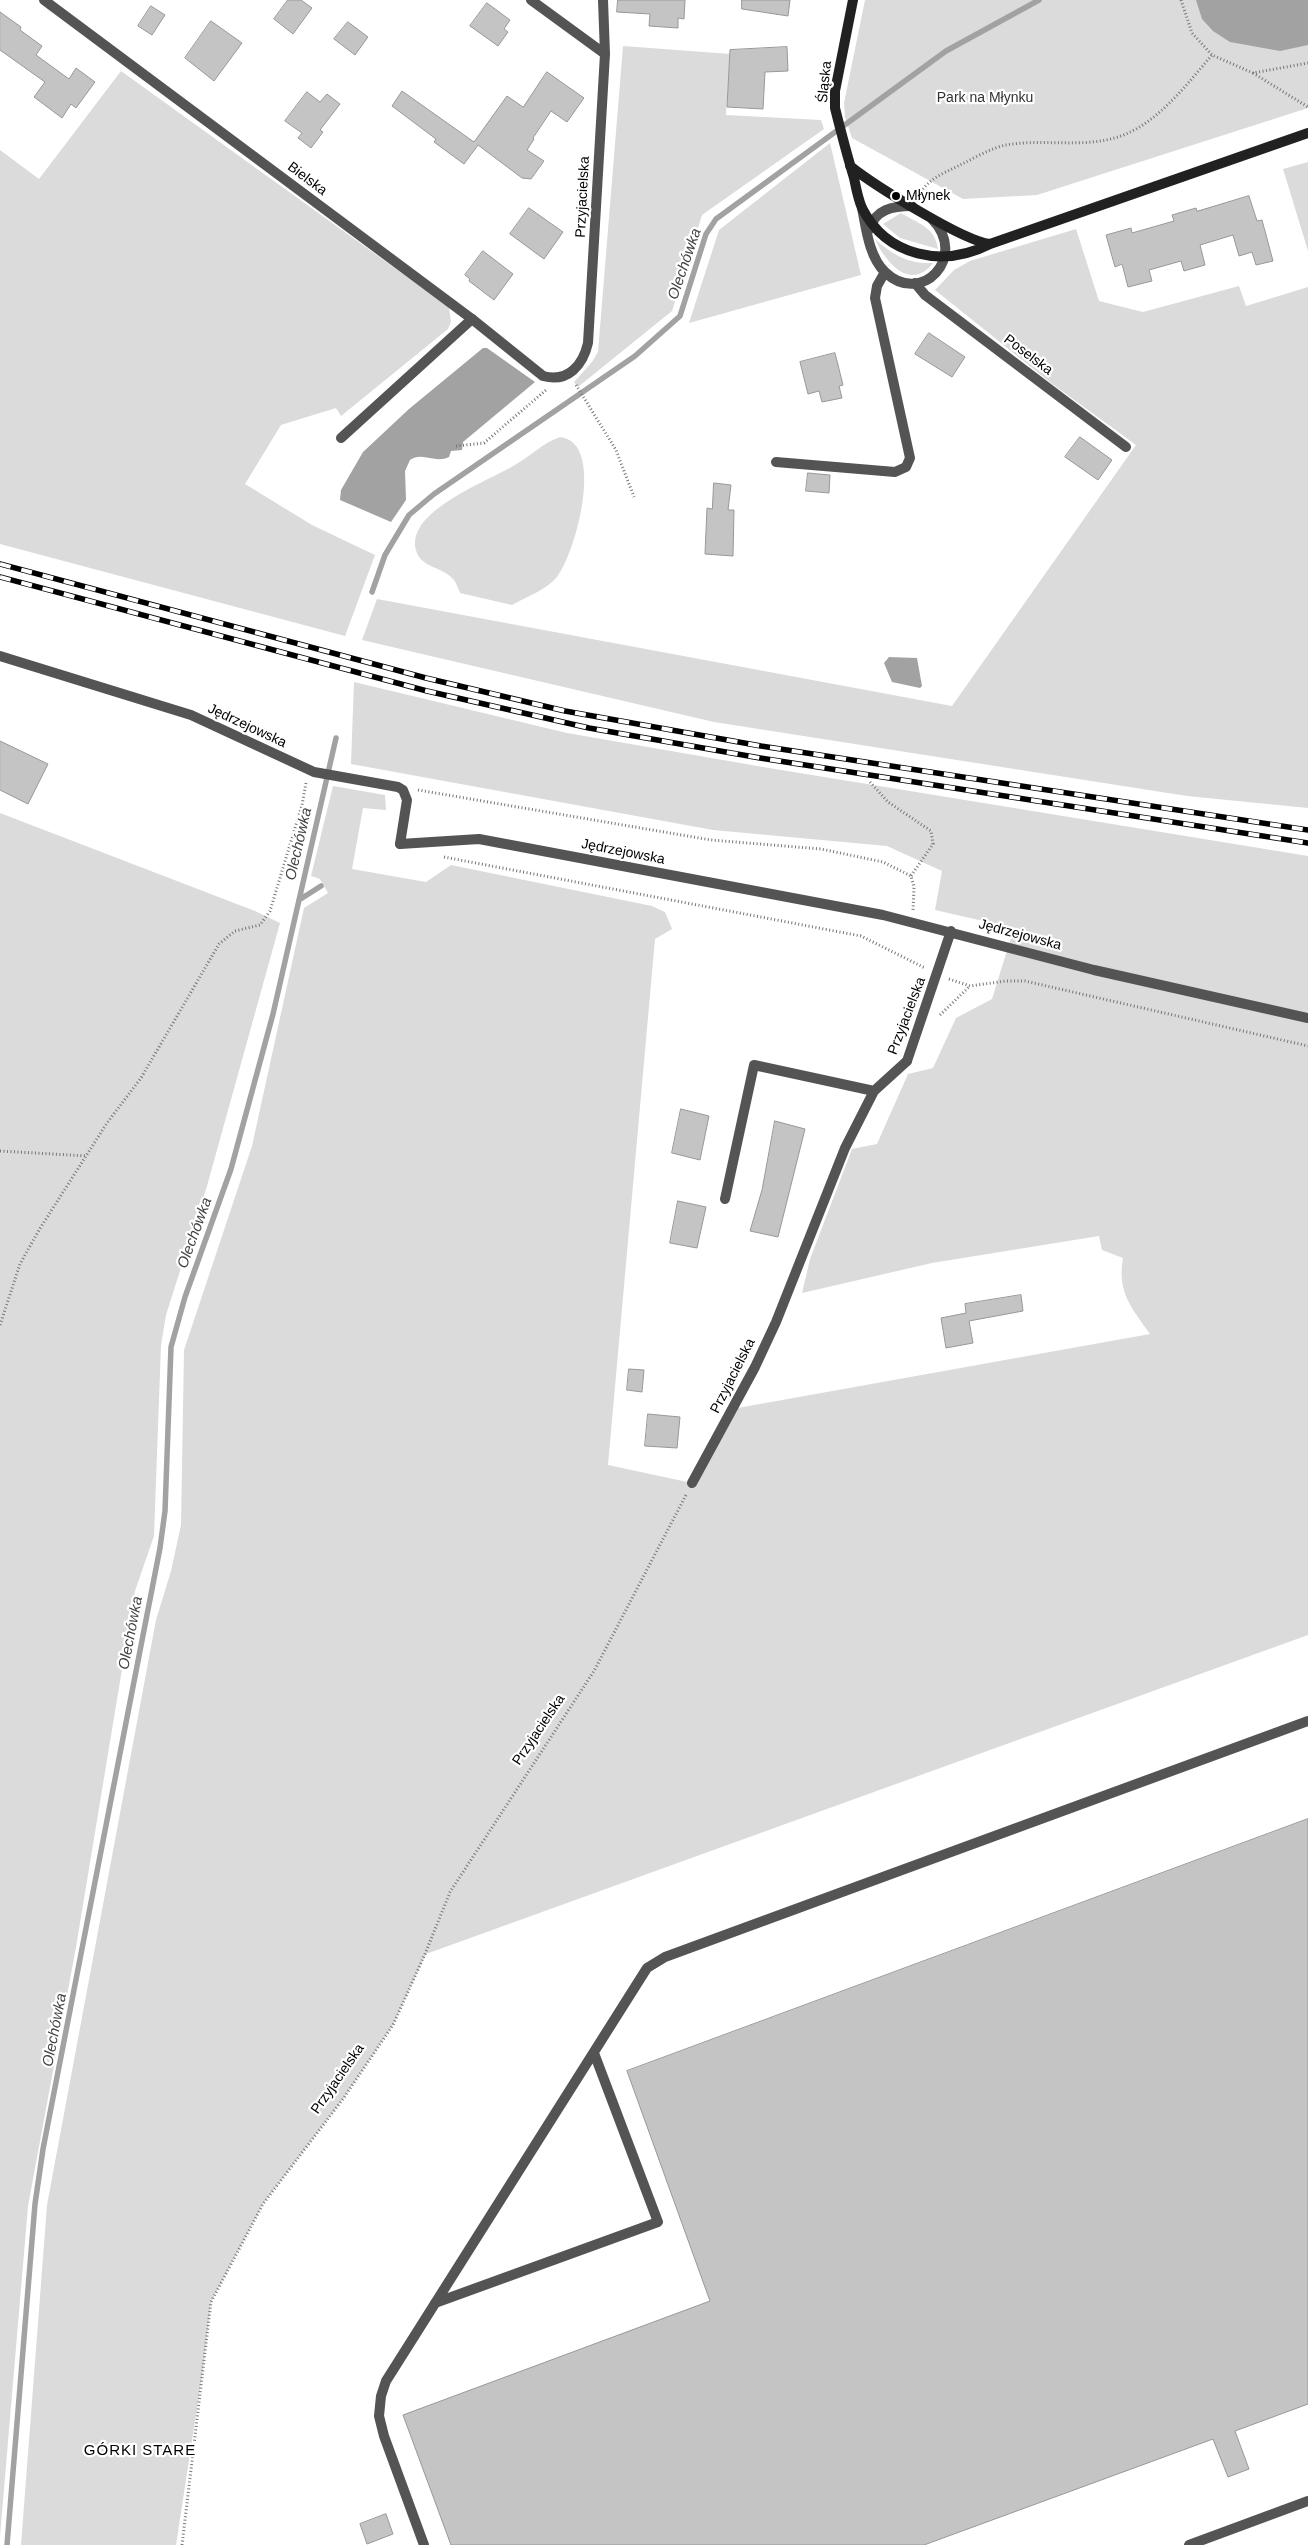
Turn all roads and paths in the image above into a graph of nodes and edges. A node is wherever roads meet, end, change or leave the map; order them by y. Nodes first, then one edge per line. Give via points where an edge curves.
1 (44, 0) edge
2 (531, 0) edge
3 (604, 0) edge
4 (853, 0) edge
5 (1182, 0) edge
6 (605, 54) junction
7 (1212, 55) junction
8 (1308, 63) edge
9 (1252, 73) junction
10 (1308, 107) edge
11 (1308, 133) edge
12 (850, 166) junction
13 (912, 206) junction
14 (861, 207) junction
15 (929, 216) junction
16 (871, 222) junction
17 (868, 234) junction
18 (990, 244) junction
19 (946, 258) junction
20 (885, 272) junction
21 (915, 283) junction
22 (472, 319) junction
23 (569, 374) junction
24 (555, 378) junction
25 (341, 438) dead end
26 (456, 446) dead end
27 (1126, 446) dead end
28 (776, 462) dead end
29 (634, 497) dead end
30 (0, 656) edge
31 (309, 770) junction
32 (870, 782) dead end
33 (398, 787) junction
34 (438, 855) dead end
35 (911, 876) junction
36 (913, 921) junction
37 (951, 930) junction
38 (937, 975) junction
39 (970, 986) junction
40 (1308, 1018) edge
41 (937, 1022) dead end
42 (1308, 1046) edge
43 (874, 1091) junction
44 (0, 1151) edge
45 (87, 1156) junction
46 (725, 1199) dead end
47 (0, 1325) edge
48 (692, 1483) joint
49 (1308, 1722) edge
50 (594, 2053) junction
51 (435, 2303) junction
52 (1308, 2501) edge
53 (182, 2545) edge
54 (424, 2545) edge
55 (1189, 2545) edge

1 - 22 street, Bielska
2 - 6 street
3 - 6 street, Przyjacielska
4 - 12 street, Śląska via 835,91 835,108
5 - 7 path via 1192,33
6 - 23 street, Przyjacielska via 588,343 582,360
7 - 9 path
7 - 13 path via 1158,113 1126,134 1105,141 997,148 933,178 924,185
8 - 9 path
9 - 10 path
11 - 18 street
12 - 13 street
12 - 14 street, Śląska
13 - 15 street
13 - 16 street via 886,209
14 - 16 street, Śląska
14 - 17 street
15 - 18 street via 973,241
15 - 19 street via 945,239
16 - 17 street
16 - 19 street, Śląska via 890,241 910,251
17 - 20 street via 874,256
18 - 19 street via 971,254
19 - 21 street via 931,278
20 - 21 street via 898,281
20 - 28 street via 875,298 910,458 906,467 895,472
21 - 27 street, Poselska via 924,295
22 - 24 street, Bielska via 543,376
22 - 25 street
23 - 24 street
23 - 29 path via 616,450
24 - 26 path via 551,386 484,443
30 - 31 street, Jędrzejowska via 191,716
31 - 33 street, Jędrzejowska
31 - 45 path via 307,787 270,911 260,925 235,931 219,944 141,1078
32 - 35 path via 888,802 931,831 933,844
33 - 35 path via 711,840 821,849 883,862
33 - 36 street, Jędrzejowska via 407,800 400,844 479,840
34 - 38 path via 861,936
35 - 36 path
36 - 37 street, Jędrzejowska
37 - 38 street, Przyjacielska
37 - 40 street, Jędrzejowska via 1094,970
38 - 39 path
38 - 43 street, Przyjacielska via 907,1061
39 - 41 path via 940,1013
39 - 42 path via 1025,981
43 - 46 street via 754,1065
43 - 48 street, Przyjacielska via 845,1148 776,1322
44 - 45 path
45 - 47 path via 20,1264
48 - 53 path, Przyjacielska via 594,1671 450,1892 426,1954 393,2024 343,2099 263,2204 211,2302
49 - 50 street via 665,1957 648,1968
50 - 51 street
50 - 51 street via 658,2222
51 - 54 street via 386,2381 380,2416 384,2436
52 - 55 street

